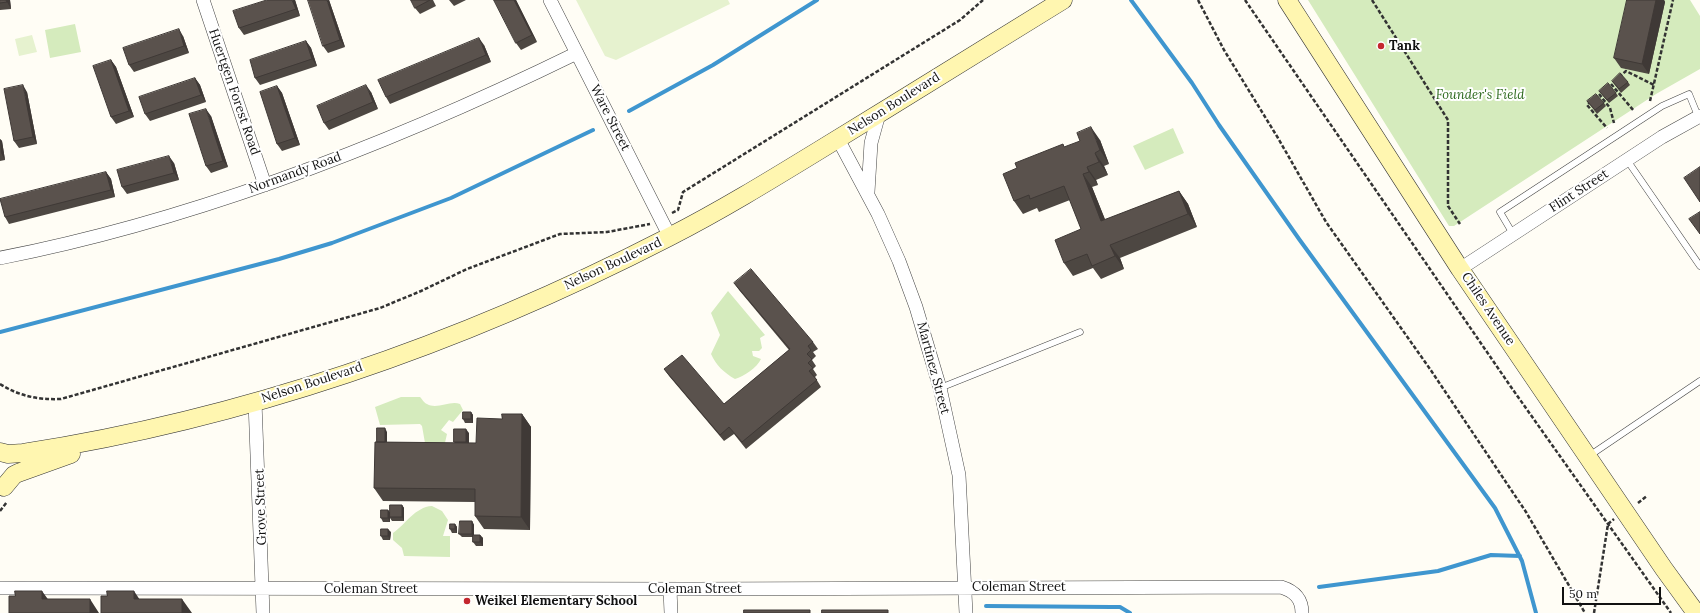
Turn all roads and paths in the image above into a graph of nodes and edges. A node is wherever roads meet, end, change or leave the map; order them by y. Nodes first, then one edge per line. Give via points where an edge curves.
1 (203, 0) edge
2 (550, 0) edge
3 (983, 0) edge
4 (1063, 0) edge
5 (1198, 0) edge
6 (1245, 0) edge
7 (1287, 0) edge
8 (1372, 0) edge
9 (1673, 0) edge
10 (577, 53) junction
11 (1611, 84) junction
12 (1654, 84) junction
13 (1600, 94) junction
14 (1650, 101) dead end
15 (1634, 111) dead end
16 (879, 114) junction
17 (1699, 116) edge
18 (1614, 124) dead end
19 (1607, 128) dead end
20 (838, 139) junction
21 (1627, 160) junction
22 (265, 185) junction
23 (868, 194) junction
24 (661, 220) junction
25 (1460, 224) dead end
26 (1513, 234) junction
27 (670, 237) junction
28 (0, 258) edge
29 (1700, 266) edge
30 (1460, 270) junction
31 (1080, 332) dead end
32 (1700, 381) edge
33 (0, 384) edge
34 (940, 388) junction
35 (255, 402) junction
36 (121, 436) junction
37 (0, 452) edge
38 (0, 455) edge
39 (1588, 456) junction
40 (2, 491) edge
41 (1647, 496) dead end
42 (1626, 512) junction
43 (1608, 524) junction
44 (0, 588) edge
45 (966, 588) junction
46 (670, 589) junction
47 (264, 590) junction
48 (264, 613) edge
49 (671, 613) edge
50 (966, 613) edge
51 (1302, 613) edge
52 (1584, 613) edge
53 (1594, 613) edge
54 (1598, 613) edge
55 (1671, 613) edge
56 (1696, 613) edge

1 - 22 street, Huertgen Forest Road
2 - 10 street, Ware Street
3 - 24 path via 960,20 683,192 678,210
4 - 16 street, Nelson Boulevard
5 - 52 path via 1224,50 1326,222 1430,369 1526,512
6 - 43 path
7 - 30 street, Chiles Avenue
8 - 25 path via 1448,120 1448,206
9 - 12 path
10 - 22 street, Normandy Road via 454,111
10 - 24 street, Ware Street
11 - 12 path via 1626,71
11 - 13 path
11 - 15 path
12 - 14 path
13 - 18 path via 1610,108
13 - 19 path via 1587,105
16 - 20 street, Nelson Boulevard
16 - 23 street via 871,143
17 - 21 street, Flint Street
17 - 26 lane via 1689,94 1662,106 1621,132 1500,212
20 - 23 street, Martinez Street
20 - 27 street, Nelson Boulevard
21 - 26 street, Flint Street
21 - 29 lane
22 - 28 street, Normandy Road via 120,229
23 - 34 street, Martinez Street via 908,284
24 - 27 street, Ware Street
24 - 33 path via 645,226 607,232 560,234 467,269 380,308 60,399 42,400 30,397
26 - 30 street, Flint Street
27 - 35 street, Nelson Boulevard via 580,280 465,329 370,365
30 - 39 street, Chiles Avenue
31 - 34 lane
32 - 39 lane
34 - 45 street, Martinez Street via 959,475
35 - 36 street, Nelson Boulevard
35 - 47 street, Grove Street
36 - 37 street, Nelson Boulevard via 23,453
36 - 40 street, Nelson Boulevard via 14,475
38 - 40 street, Nelson Boulevard via 5,471
39 - 42 street, Chiles Avenue
41 - 42 path
42 - 43 path
42 - 56 street, Chiles Avenue
43 - 53 path
43 - 55 path
44 - 47 street, Coleman Street
45 - 46 street, Coleman Street
45 - 50 street, Martinez Street
45 - 51 street, Coleman Street via 1281,587 1291,590 1296,595 1300,600
46 - 47 street, Coleman Street
46 - 49 street
47 - 48 street, Grove Street
53 - 54 path

